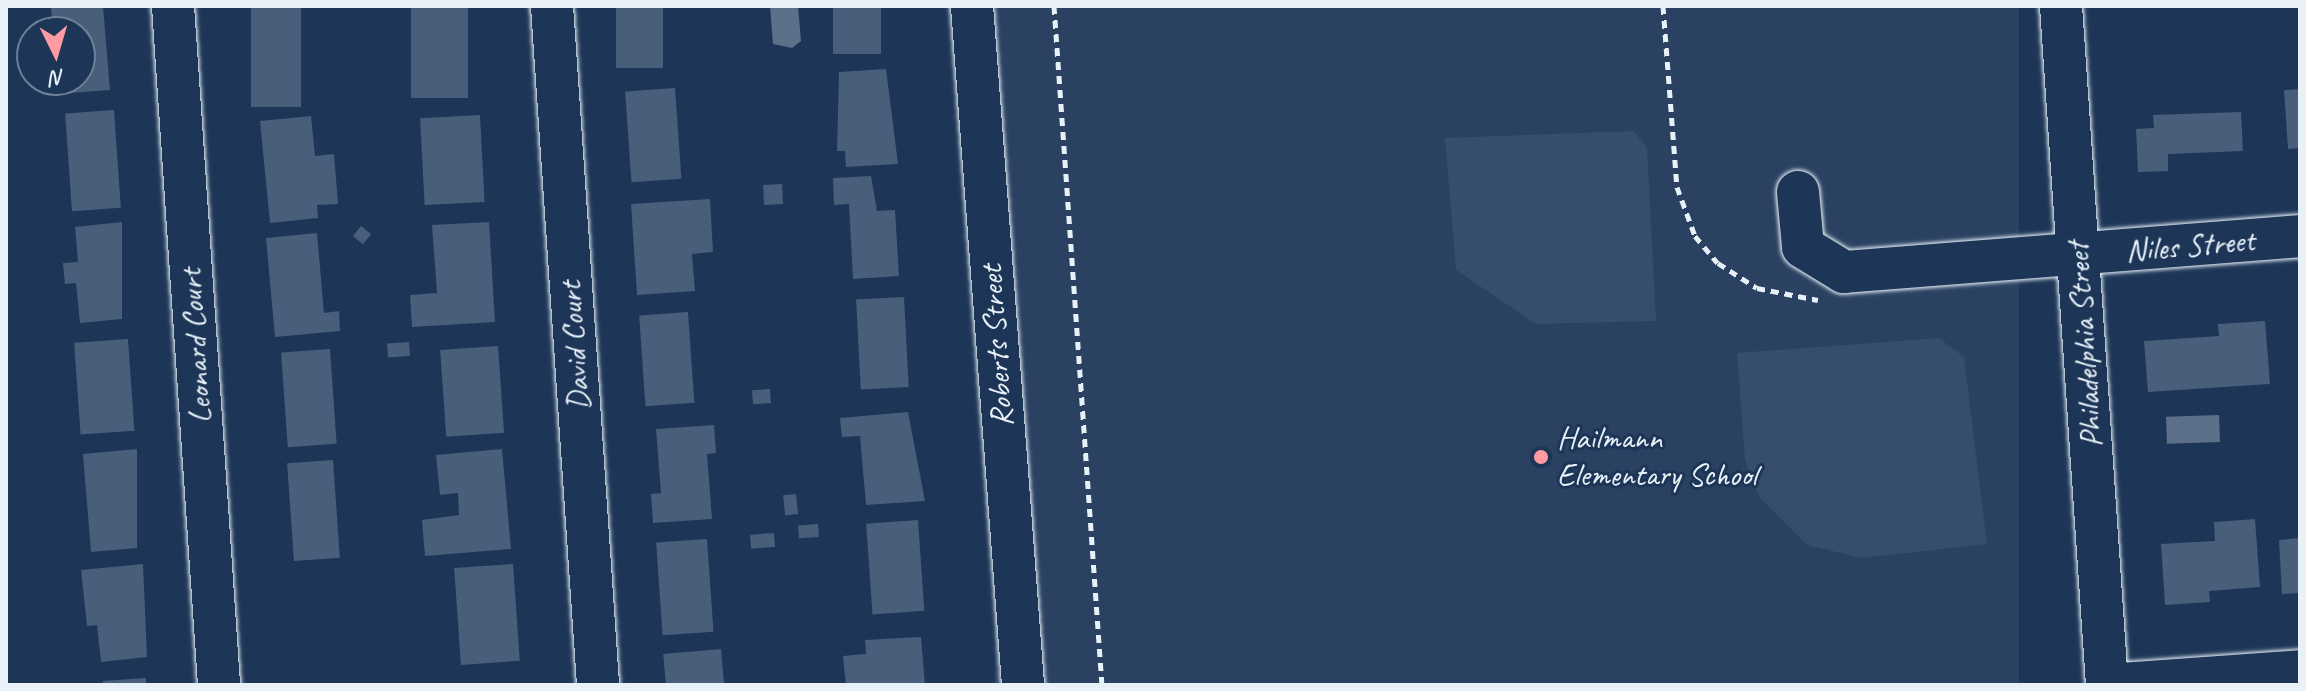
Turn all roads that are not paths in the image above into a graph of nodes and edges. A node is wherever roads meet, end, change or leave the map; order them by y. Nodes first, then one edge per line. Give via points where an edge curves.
1 (173, 6) edge
2 (552, 6) edge
3 (972, 6) edge
4 (2061, 6) edge
5 (1798, 192) dead end
6 (2300, 236) edge
7 (2079, 256) junction
8 (2300, 671) edge
9 (219, 685) edge
10 (598, 685) edge
11 (1023, 685) edge
12 (2107, 685) edge

1 - 9 street, Leonard Court
2 - 10 street, David Court
3 - 11 street, Roberts Street
4 - 7 street, Philadelphia Street
5 - 7 street, Niles Street via 1803,247 1844,272
6 - 7 street, Niles Street
7 - 12 street, Philadelphia Street
8 - 12 street

